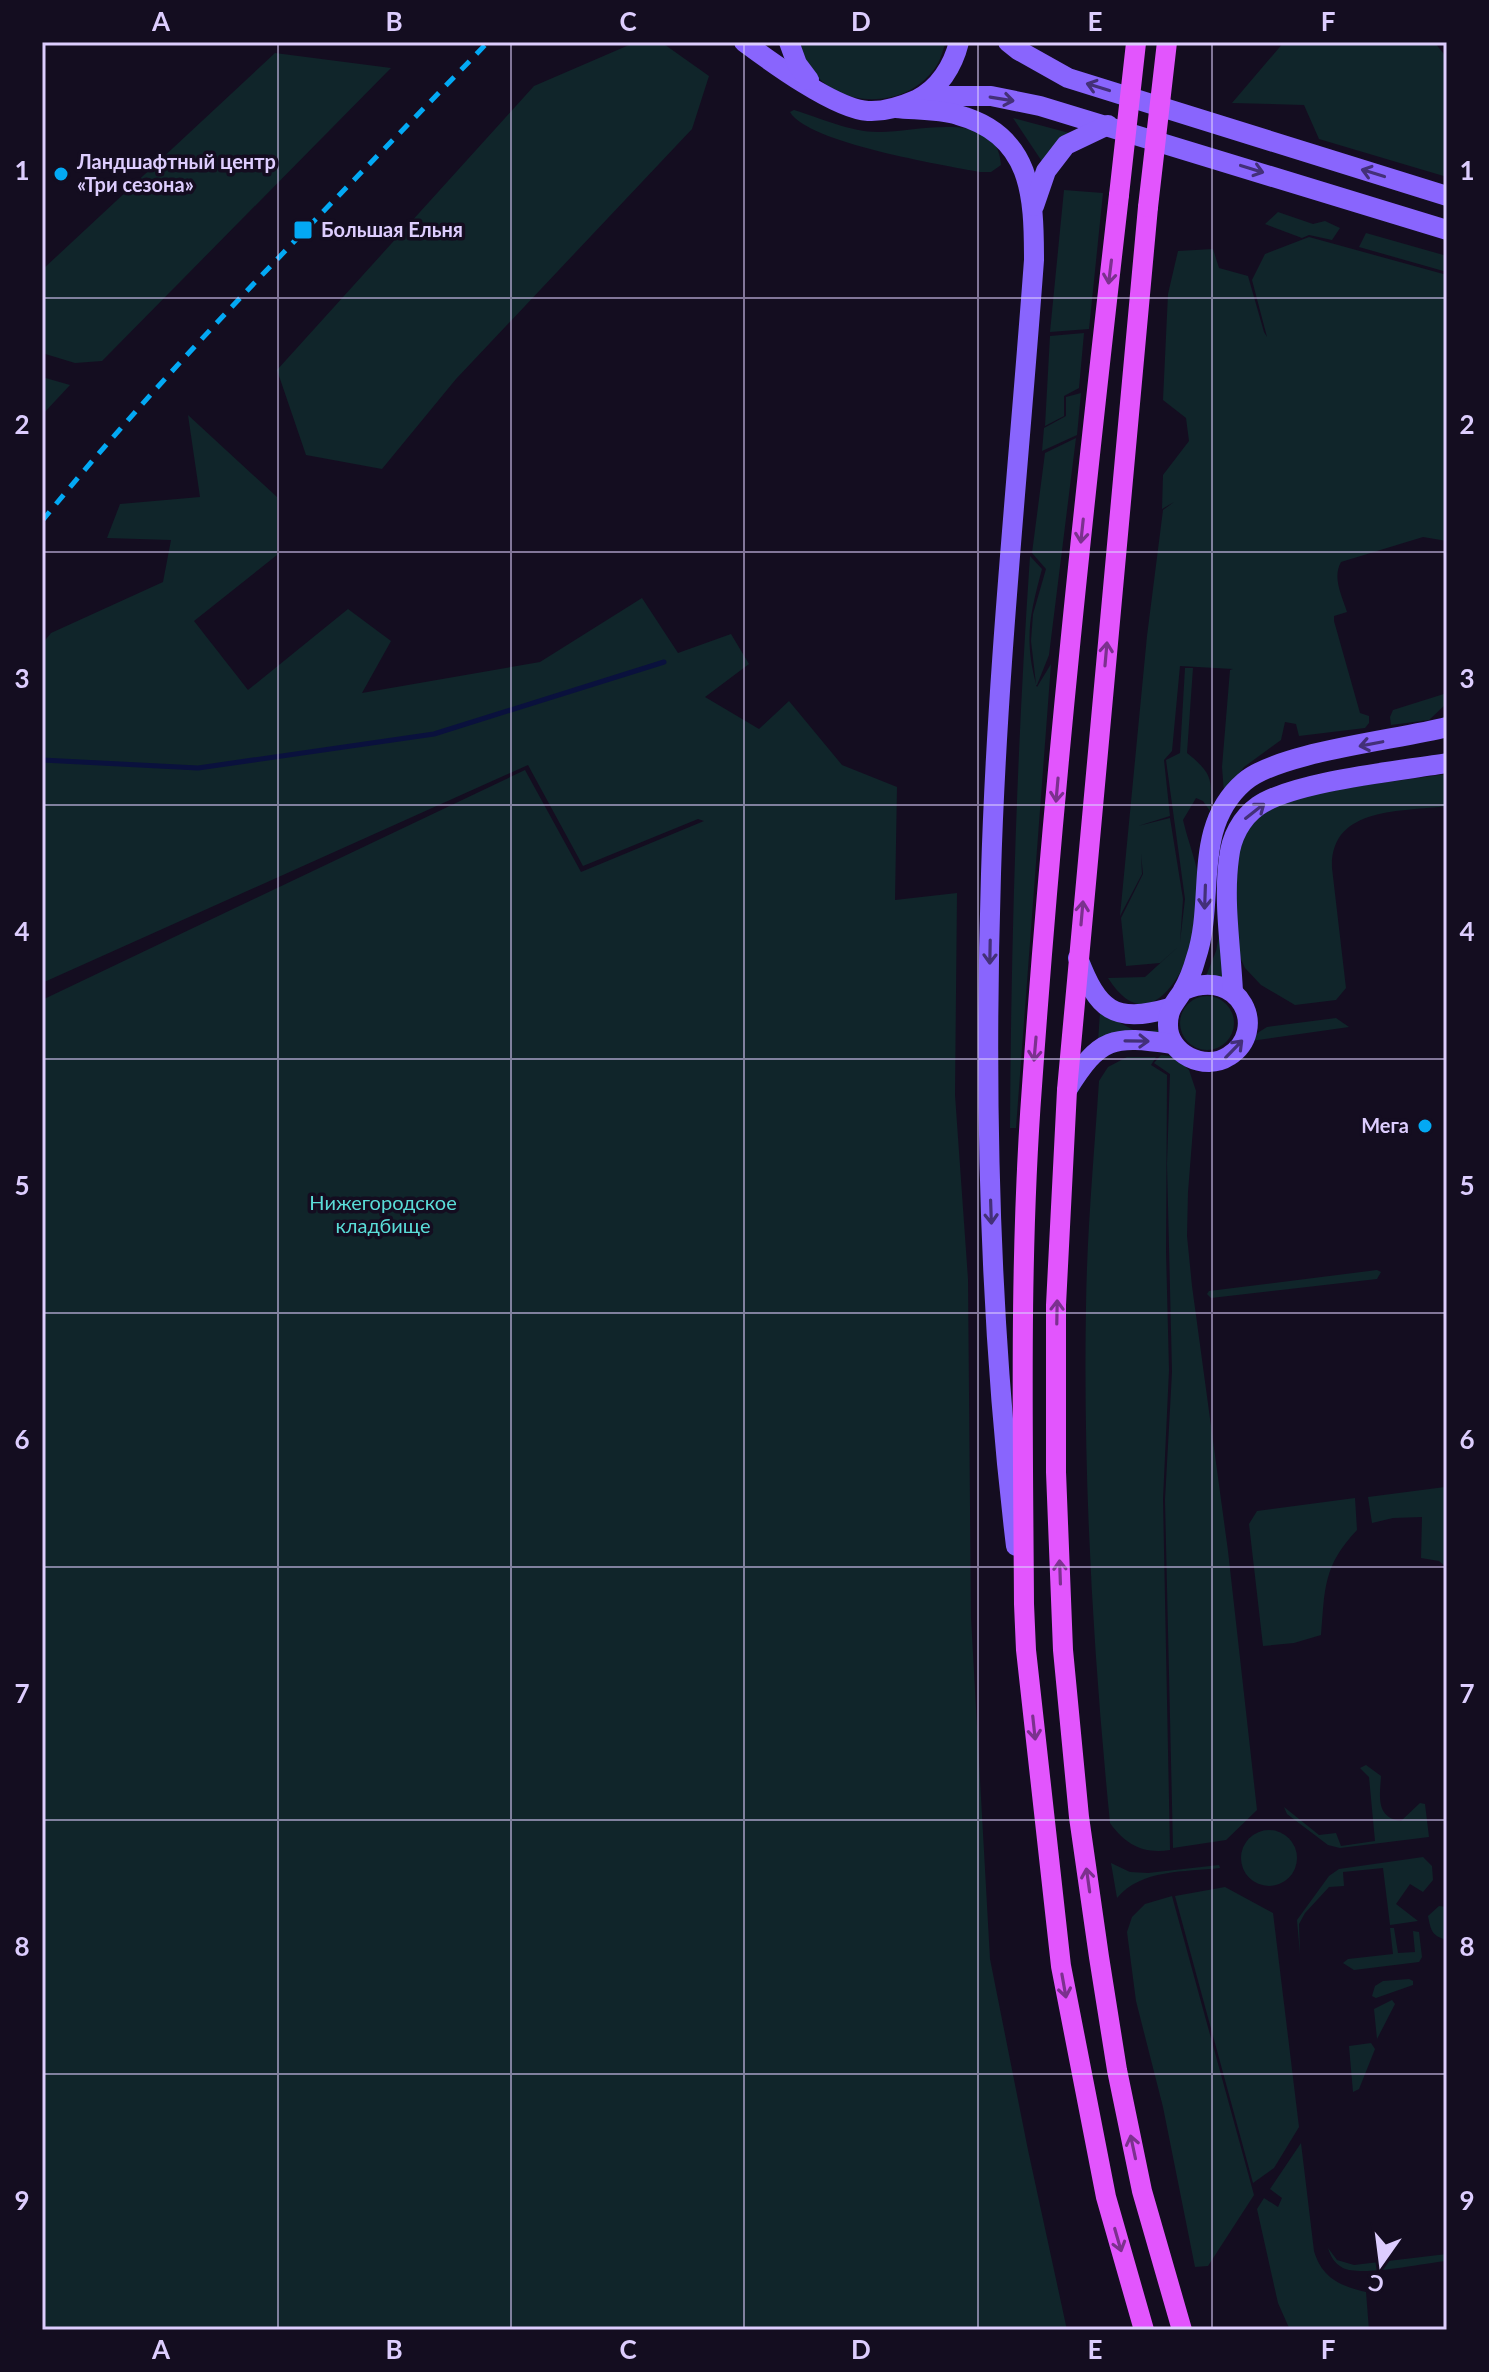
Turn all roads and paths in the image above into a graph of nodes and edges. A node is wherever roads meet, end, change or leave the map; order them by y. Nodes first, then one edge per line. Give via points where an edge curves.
1 (744, 42) edge
2 (789, 42) edge
3 (959, 42) edge
4 (1008, 42) edge
5 (1167, 42) edge
6 (1136, 43) edge
7 (816, 89) junction
8 (924, 96) junction
9 (896, 108) junction
10 (1108, 125) junction
11 (1447, 196) edge
12 (1034, 206) junction
13 (1447, 230) edge
14 (1447, 727) edge
15 (1447, 763) edge
16 (1078, 957) junction
17 (1184, 990) junction
18 (1233, 992) junction
19 (1170, 1008) junction
20 (1173, 1044) junction
21 (1067, 1090) junction
22 (1024, 1604) junction
23 (1144, 2330) edge
24 (1182, 2330) edge

1 - 7 main road
2 - 7 main road via 797,64
3 - 8 main road via 942,79
11 -> 4 main road via 1068,78
16 -> 5 main road, bridge
6 -> 22 main road, bridge via 1061,740 1031,1088 1023,1306
7 - 9 main road via 837,103 866,111
8 - 9 main road
8 -> 10 main road via 991,96
9 - 12 main road via 956,114 983,124 1006,141 1021,162
10 - 12 main road via 1066,145 1046,171
10 -> 13 main road
12 -> 22 main road via 991,874 990,1212 1002,1432
14 -> 17 main road via 1299,758 1244,781 1217,817 1207,852 1205,917
18 -> 15 main road via 1228,867 1242,821 1259,805 1298,789
16 - 19 main road via 1090,990 1121,1014 1142,1016
16 - 21 main road
17 - 18 main road via 1200,983
17 - 19 main road
20 -> 18 main road via 1186,1057 1203,1063 1231,1056 1247,1032 1247,1017
19 - 20 main road via 1167,1026
21 -> 20 main road via 1101,1046 1123,1041
24 -> 21 main road via 1142,2191 1117,2070 1079,1817 1064,1665 1056,1305
22 -> 23 main road via 1061,1966 1106,2197

